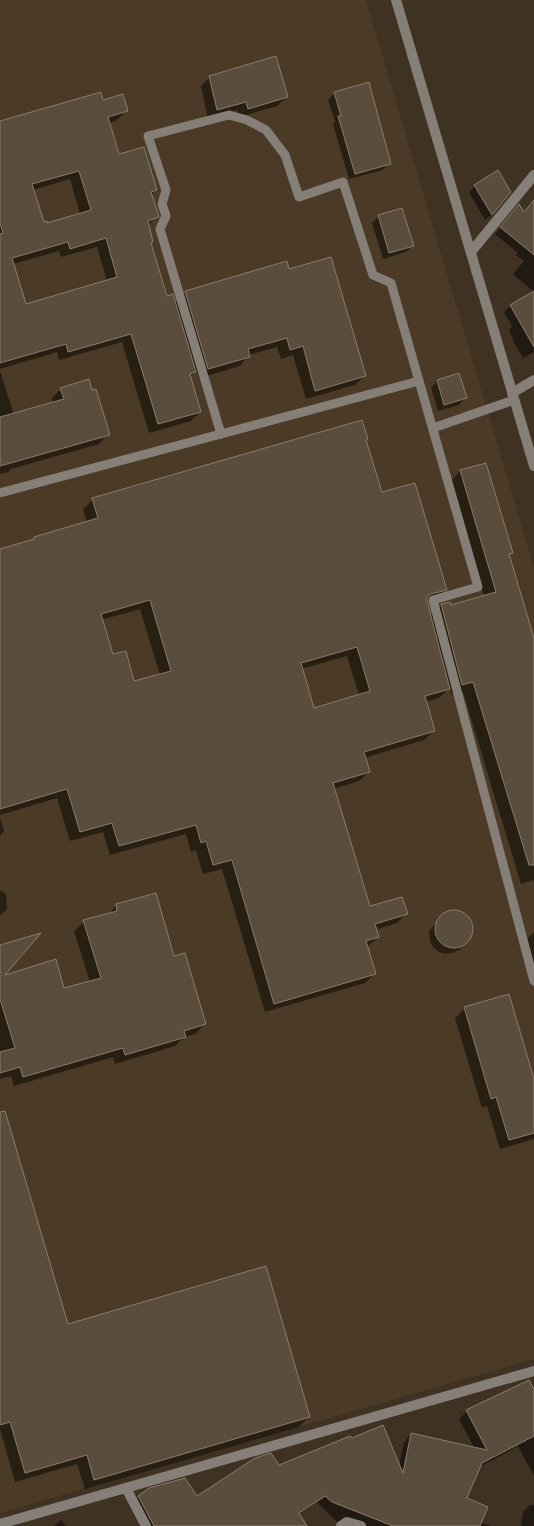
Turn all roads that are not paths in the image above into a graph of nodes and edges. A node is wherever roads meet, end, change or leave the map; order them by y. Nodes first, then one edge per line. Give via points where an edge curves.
1 (396, 0) edge
2 (534, 175) edge
3 (471, 252) junction
4 (534, 380) edge
5 (419, 381) junction
6 (513, 397) junction
7 (433, 428) junction
8 (221, 434) junction
9 (534, 466) edge
10 (0, 493) edge
11 (534, 981) edge
12 (534, 1371) edge
13 (126, 1488) junction
14 (0, 1524) edge
15 (146, 1526) edge
16 (341, 1526) edge
17 (361, 1526) edge

1 - 3 street
2 - 3 street
3 - 6 street
4 - 6 street
5 - 7 lane
5 - 8 lane
5 - 8 lane via 391,283 373,275 343,182 299,197 285,155 266,130 228,114 157,133 148,136 166,190 162,204 166,216 160,229
6 - 7 lane
6 - 9 street
7 - 11 lane via 478,587 433,600
8 - 10 lane
12 - 13 street
13 - 14 street
13 - 15 street
16 - 17 street via 348,1522

